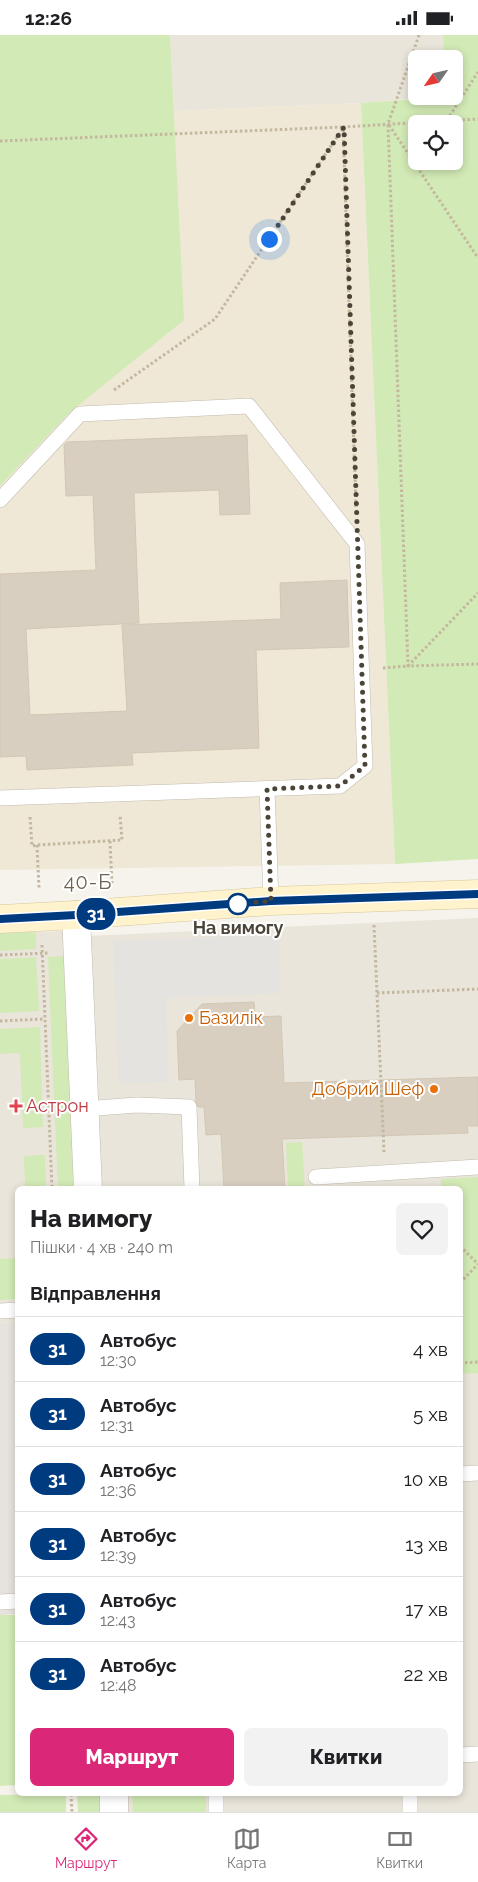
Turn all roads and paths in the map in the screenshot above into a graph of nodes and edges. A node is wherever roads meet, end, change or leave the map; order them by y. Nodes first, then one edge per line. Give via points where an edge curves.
1 (419, 35) edge
2 (478, 72) edge
3 (450, 115) edge
4 (478, 119) edge
5 (463, 120) edge
6 (408, 123) edge
7 (388, 124) junction
8 (344, 127) junction
9 (0, 141) edge
10 (478, 258) edge
11 (80, 414) junction
12 (0, 500) edge
13 (357, 544) junction
14 (478, 593) edge
15 (478, 664) edge
16 (408, 666) junction
17 (360, 669) junction
18 (267, 789) junction
19 (119, 794) junction
20 (29, 797) junction
21 (0, 798) edge
22 (110, 841) junction
23 (37, 845) junction
24 (112, 887) dead end
25 (478, 894) edge
26 (373, 897) junction
27 (271, 901) junction
28 (76, 915) junction
29 (40, 917) junction
30 (0, 919) edge
31 (78, 951) junction
32 (42, 953) junction
33 (0, 955) edge
34 (478, 989) edge
35 (377, 993) junction
36 (45, 1019) junction
37 (0, 1021) edge
38 (84, 1109) junction
39 (478, 1167) edge
40 (385, 1173) junction
41 (316, 1177) dead end
42 (52, 1186) edge
43 (88, 1186) edge
44 (192, 1186) edge
45 (463, 1249) edge
46 (478, 1264) edge
47 (463, 1280) edge
48 (15, 1310) edge
49 (0, 1311) edge
50 (463, 1363) edge
51 (478, 1363) edge
52 (478, 1473) edge
53 (463, 1474) edge
54 (15, 1601) edge
55 (0, 1602) edge
56 (478, 1754) edge
57 (463, 1755) edge
58 (72, 1796) edge
59 (114, 1796) edge
60 (216, 1796) edge
61 (410, 1796) edge
62 (72, 1812) edge
63 (114, 1812) edge
64 (216, 1812) edge
65 (410, 1812) edge

1 - 7 path
2 - 3 path
4 - 5 path
6 - 7 path
7 - 8 path
7 - 10 path
7 - 16 path
8 - 9 path
8 - 11 path via 215,319
8 - 13 path
11 - 12 lane
11 - 13 lane via 249,406
13 - 17 lane
14 - 16 path
15 - 16 path
16 - 17 path
17 - 18 lane via 365,766 340,786
18 - 19 lane
18 - 27 lane
19 - 20 lane
19 - 22 path via 122,840
20 - 21 lane
20 - 23 path via 32,846
22 - 23 path
22 - 24 path
23 - 29 path
25 - 26 street
26 - 27 street
26 - 35 path
27 - 28 street
28 - 29 street
28 - 31 street
29 - 30 street
29 - 32 path
31 - 32 path
31 - 38 street
32 - 33 path
32 - 36 path
34 - 35 path
35 - 40 path
36 - 37 path
36 - 42 path
38 - 43 street
38 - 44 lane via 138,1105 189,1107
39 - 40 lane
40 - 41 lane
45 - 46 path
46 - 47 path
48 - 49 lane
50 - 51 path
52 - 53 lane
54 - 55 lane
56 - 57 lane
58 - 62 path
59 - 63 street
60 - 64 lane
61 - 65 lane

